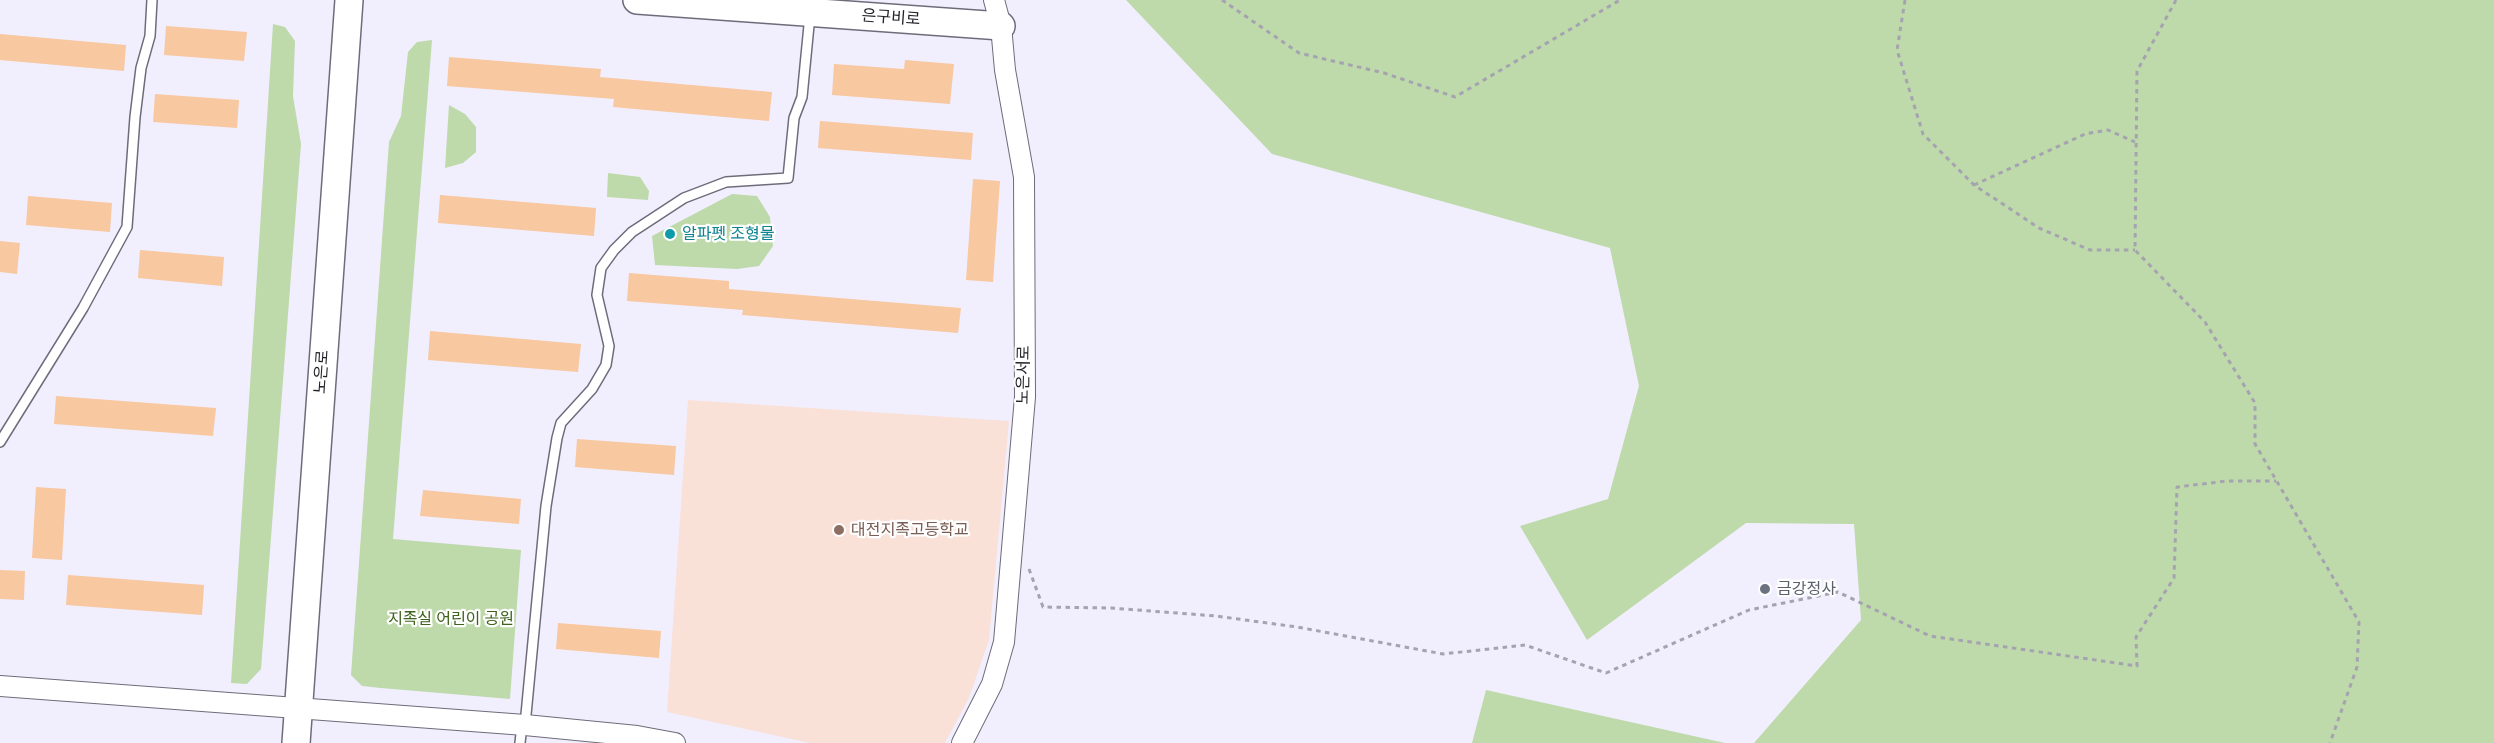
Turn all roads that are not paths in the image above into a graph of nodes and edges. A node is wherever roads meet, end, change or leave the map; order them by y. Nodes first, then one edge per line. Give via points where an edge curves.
1 (152, 0) edge
2 (349, 0) edge
3 (637, 0) edge
4 (994, 0) edge
5 (672, 1) edge
6 (810, 12) junction
7 (1001, 26) junction
8 (0, 442) edge
9 (0, 686) edge
10 (298, 706) junction
11 (522, 731) edge
12 (296, 743) edge
13 (675, 743) edge
14 (962, 743) edge

1 - 8 lane via 150,36 141,68 135,117 127,227 83,308
2 - 10 street, 노은로
3 - 5 street, 은구비로
4 - 7 street, 노은서로
5 - 6 street, 은구비로
6 - 7 street, 은구비로
6 - 11 lane via 802,98 794,118 788,178 726,182 684,198 632,232 601,268 597,295 609,346 606,365 592,389 561,423 557,438
7 - 14 street, 노은서로 via 1024,177 1025,398 1004,642 992,684
9 - 10 street
10 - 11 street
10 - 12 street, 노은로
11 - 13 street via 637,736

